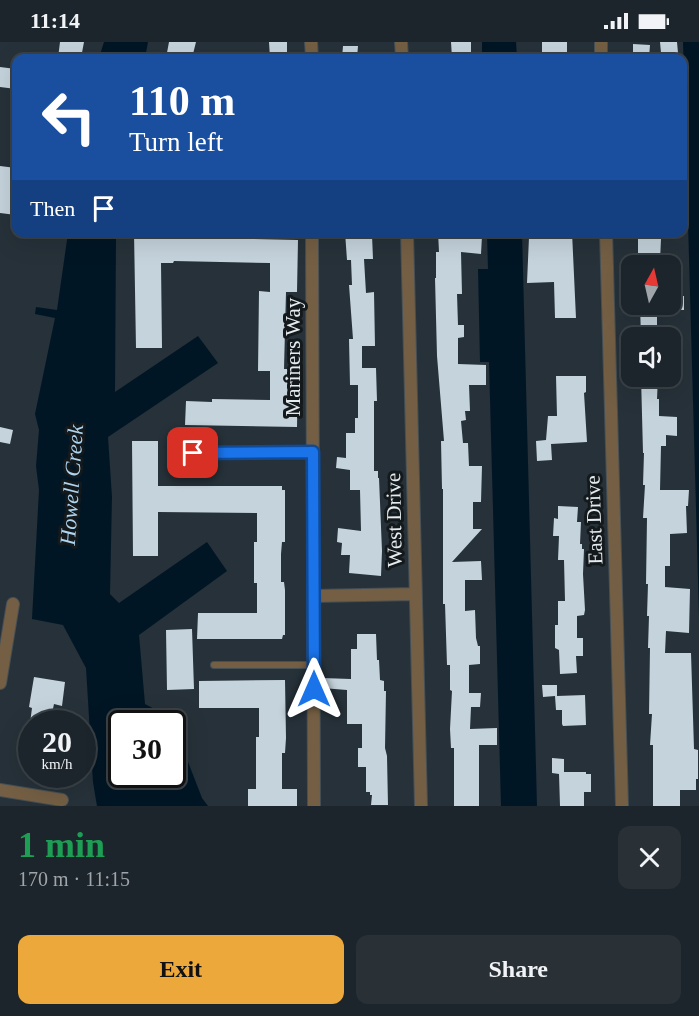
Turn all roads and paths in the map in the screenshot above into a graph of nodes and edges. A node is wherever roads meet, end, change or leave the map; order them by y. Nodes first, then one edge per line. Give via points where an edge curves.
1 (312, 237) edge
2 (407, 237) edge
3 (606, 237) edge
4 (313, 452) junction
5 (193, 453) dead end
6 (416, 594) junction
7 (314, 596) junction
8 (13, 604) dead end
9 (214, 665) dead end
10 (314, 665) junction
11 (0, 682) edge
12 (0, 790) edge
13 (62, 800) dead end
14 (314, 806) edge
15 (421, 806) edge
16 (622, 806) edge

1 - 4 street, Mariners Way
2 - 6 street, West Drive
3 - 16 street, East Drive
4 - 5 lane
4 - 7 street, Mariners Way
6 - 7 street
6 - 15 street, West Drive
7 - 10 street, Mariners Way
8 - 11 street
9 - 10 lane
10 - 14 street, Mariners Way
12 - 13 street

